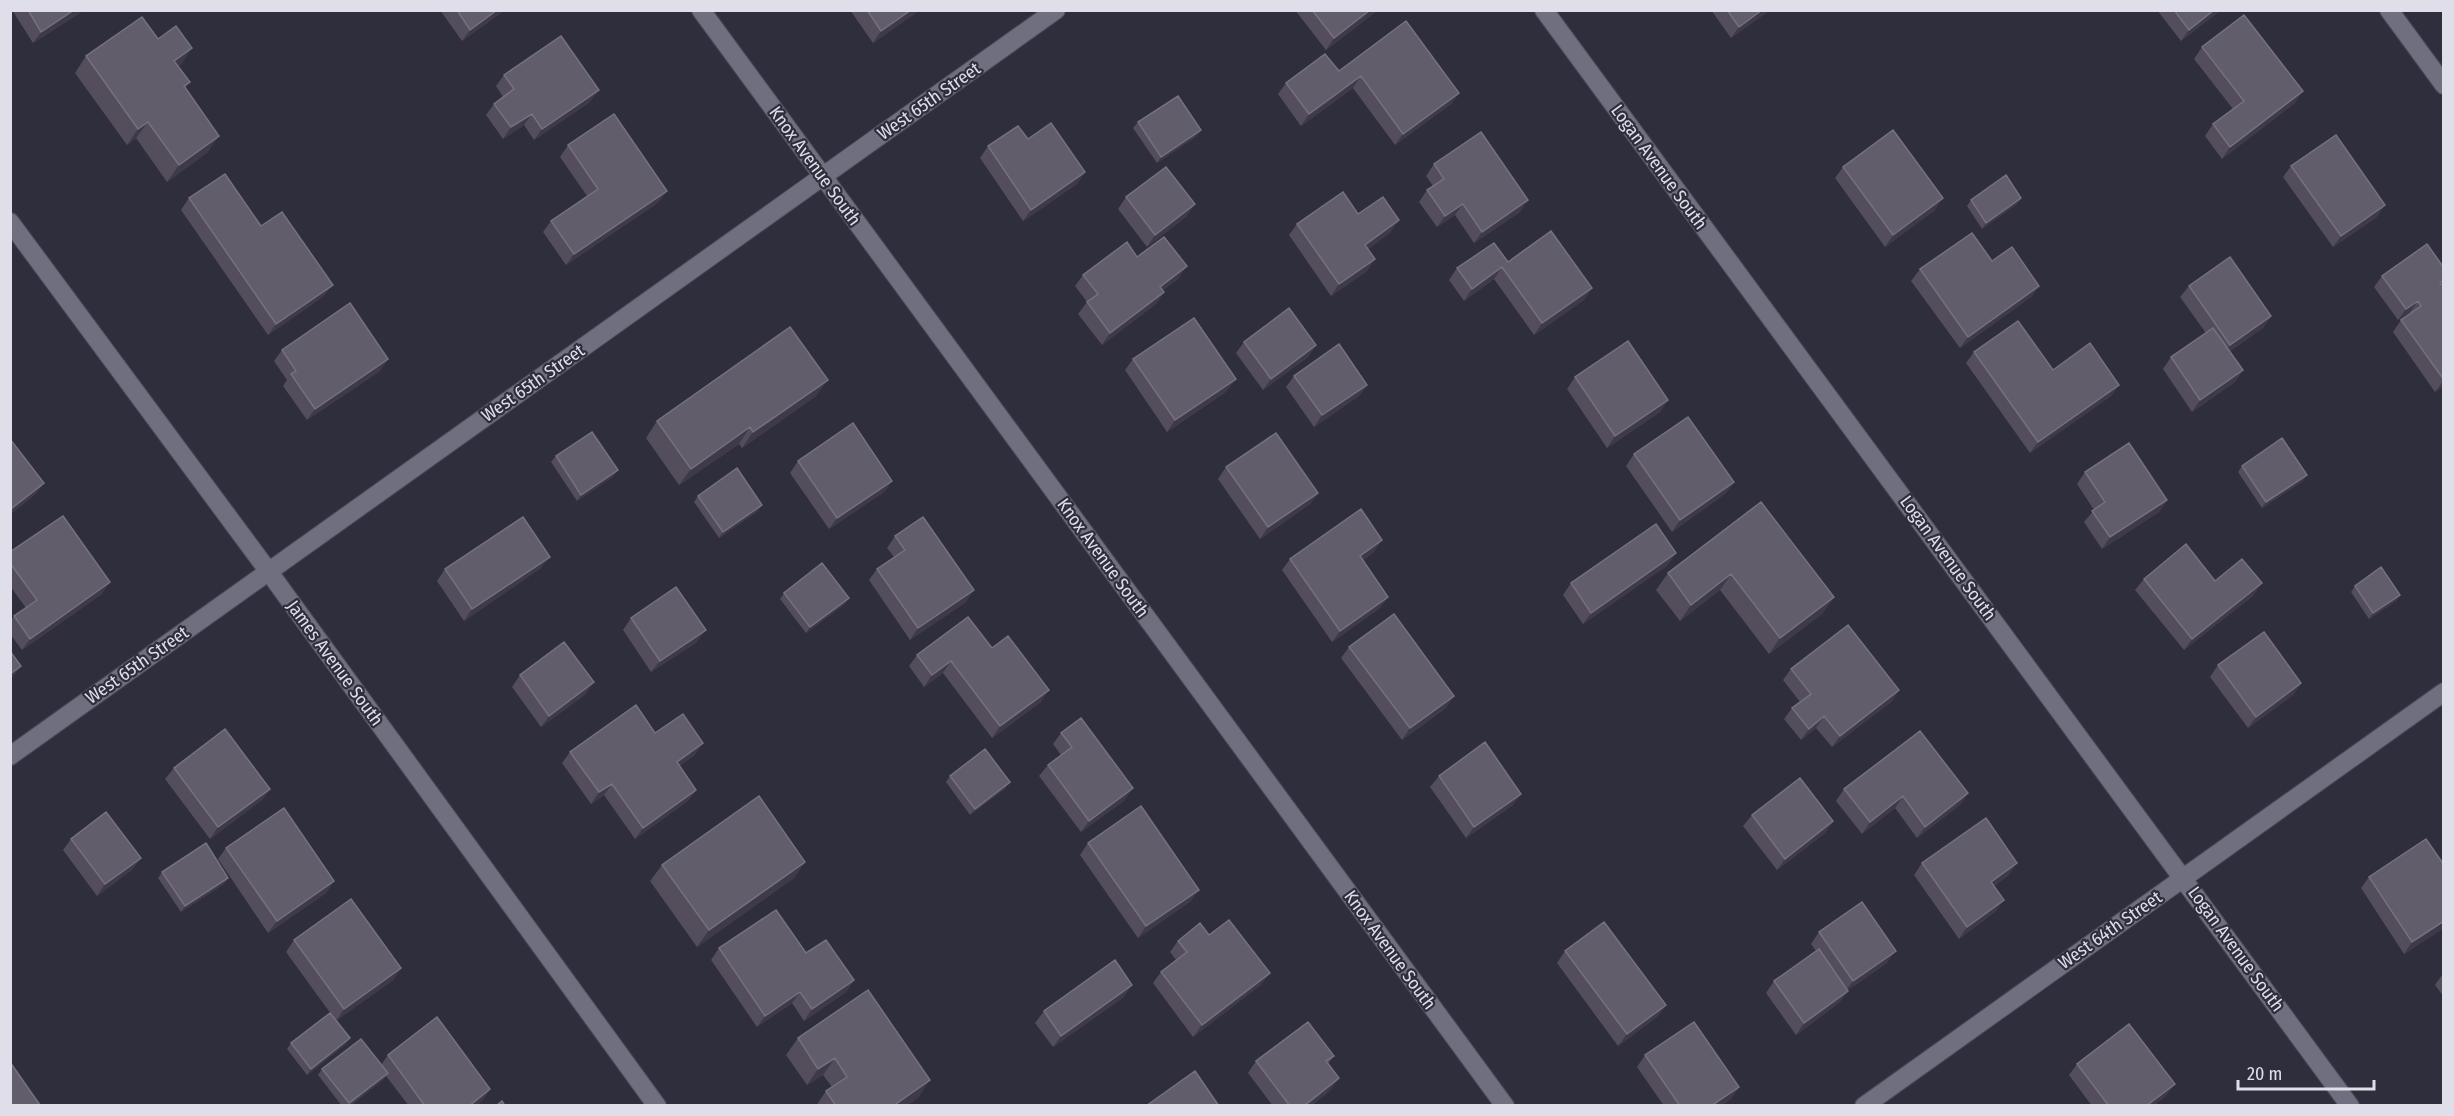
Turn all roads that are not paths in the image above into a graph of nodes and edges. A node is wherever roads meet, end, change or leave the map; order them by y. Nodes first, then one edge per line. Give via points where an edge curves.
1 (701, 10) edge
2 (1056, 10) edge
3 (1544, 10) edge
4 (2389, 10) edge
5 (2444, 85) edge
6 (823, 176) junction
7 (10, 222) edge
8 (269, 572) junction
9 (2444, 692) edge
10 (10, 756) edge
11 (2184, 878) junction
12 (657, 1106) edge
13 (1505, 1106) edge
14 (1864, 1106) edge
15 (2350, 1106) edge

1 - 6 street, Knox Avenue South
2 - 6 street, West 65th Street
3 - 11 street, Logan Avenue South
4 - 5 street
6 - 8 street, West 65th Street
6 - 13 street, Knox Avenue South
7 - 8 street, James Avenue South
8 - 10 street, West 65th Street
8 - 12 street, James Avenue South
9 - 11 street, West 64th Street
11 - 14 street, West 64th Street
11 - 15 street, Logan Avenue South

